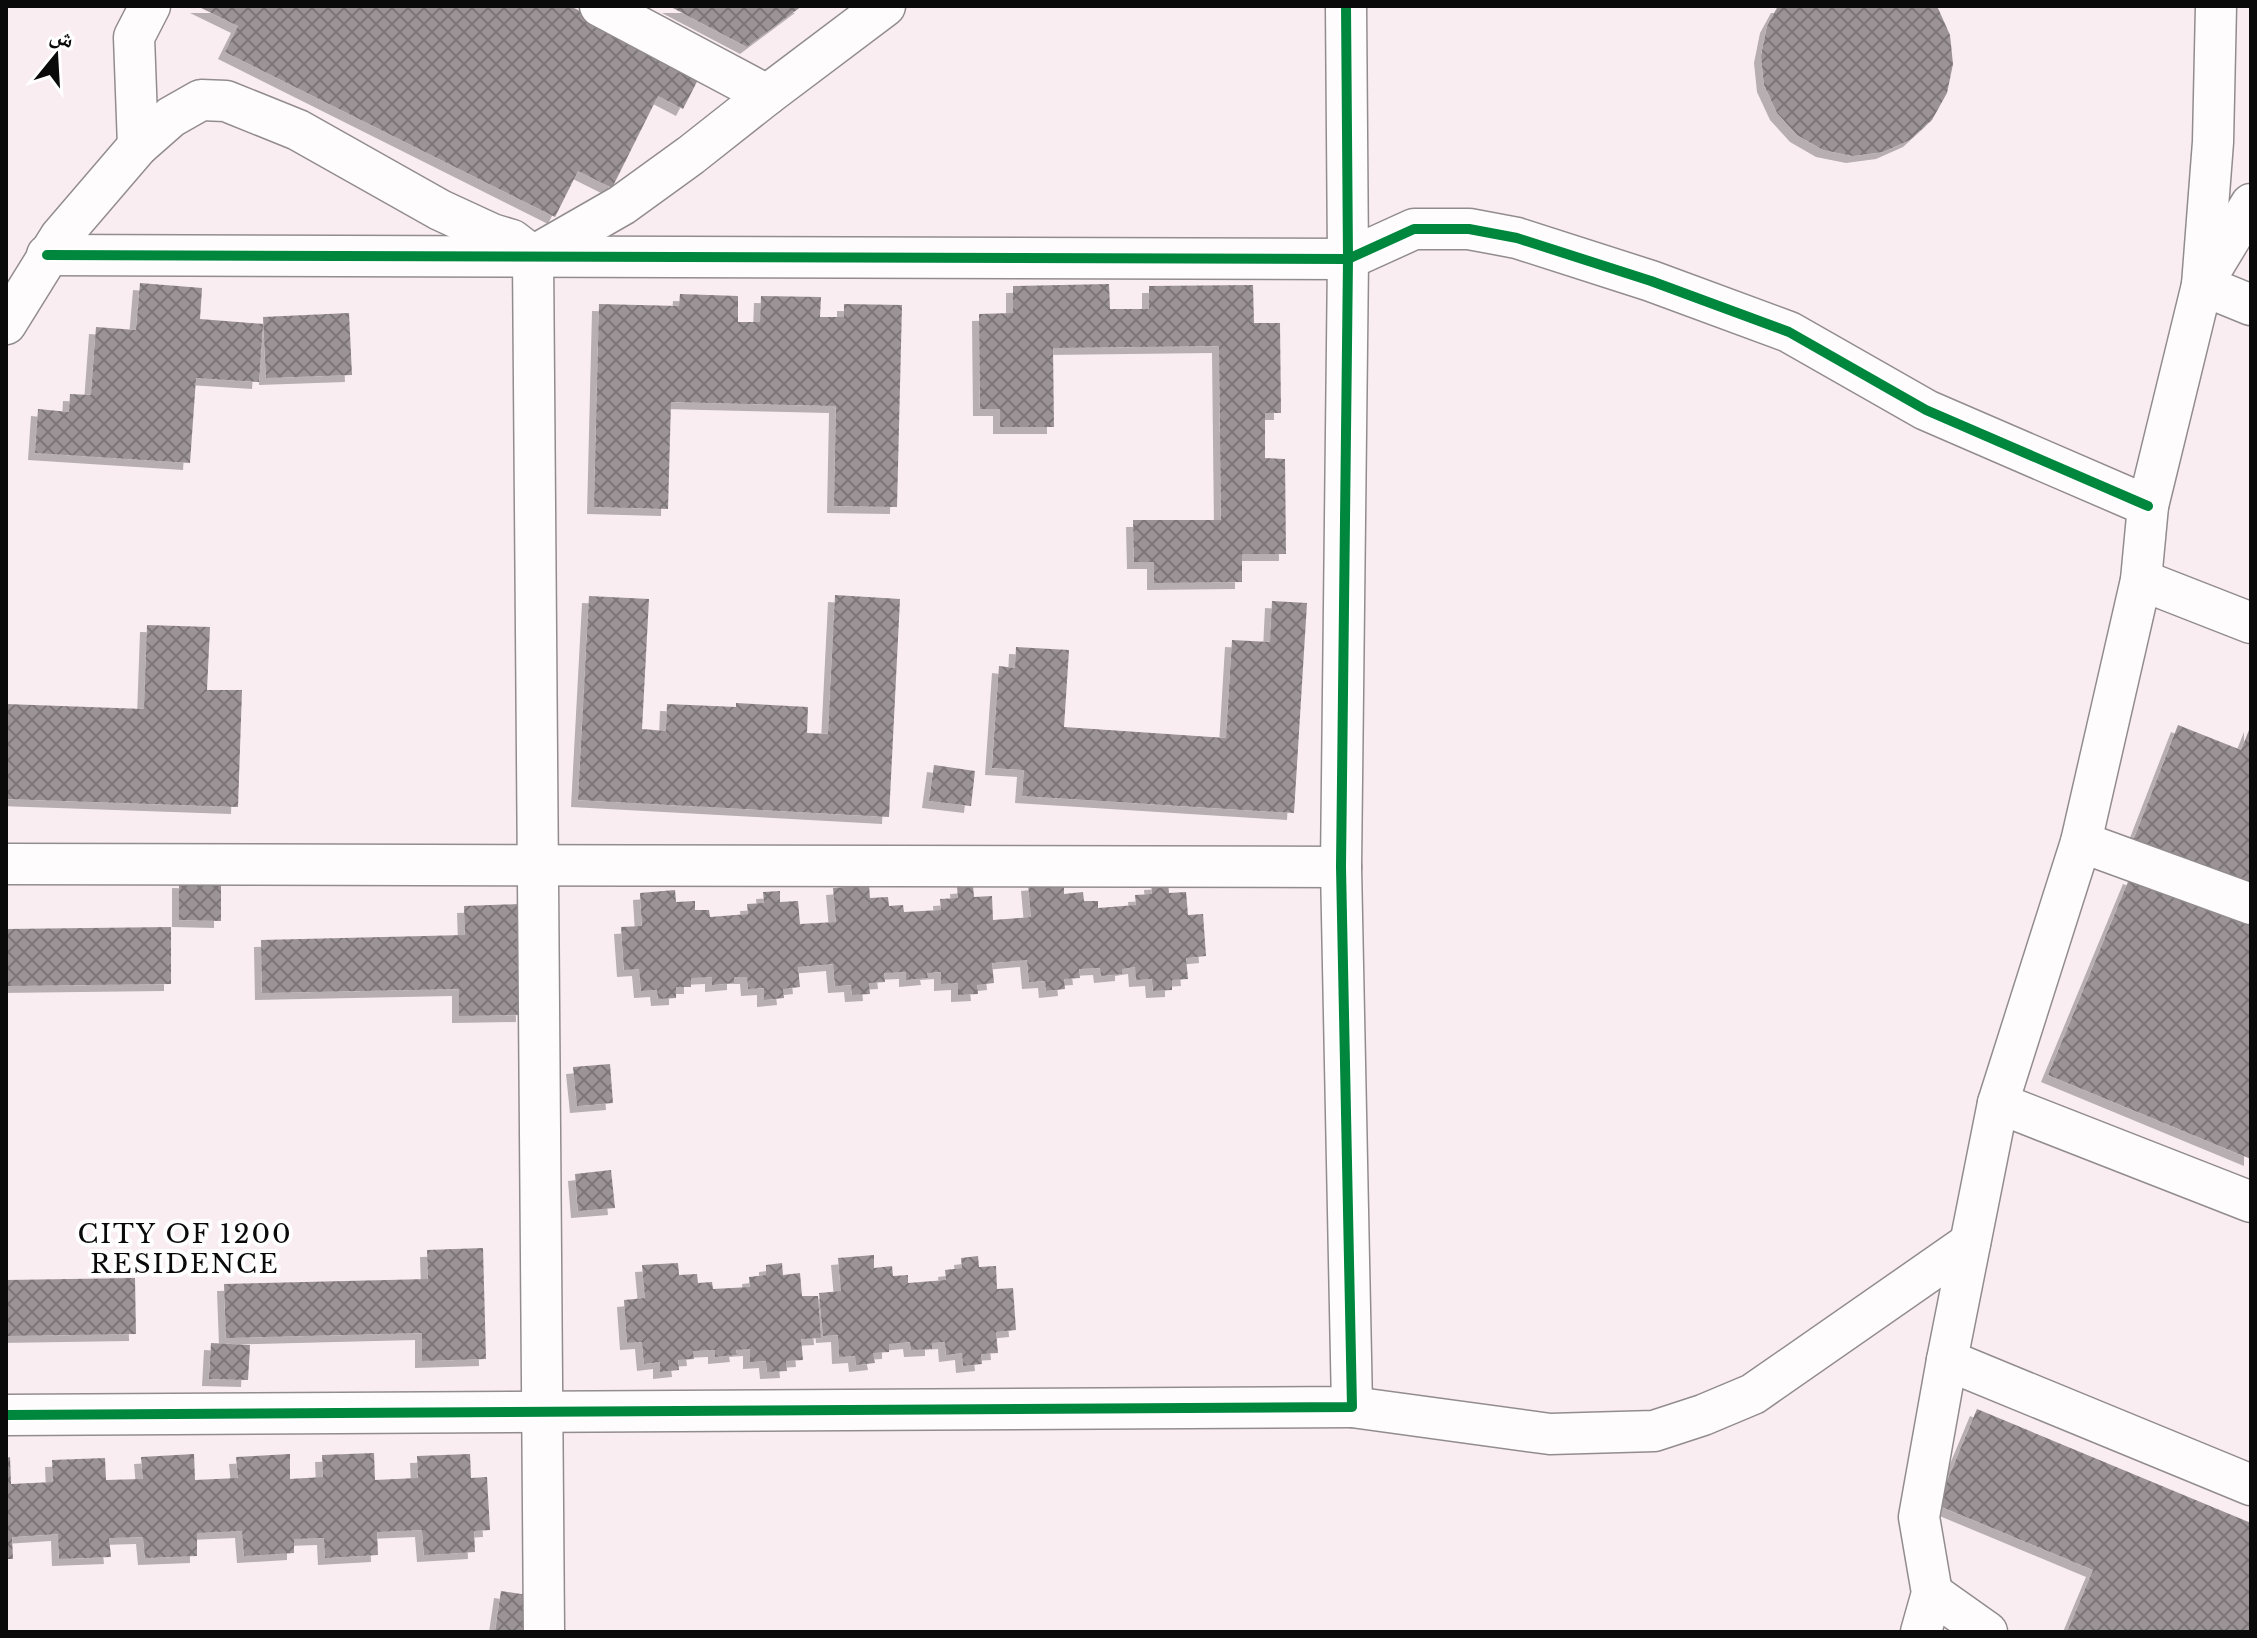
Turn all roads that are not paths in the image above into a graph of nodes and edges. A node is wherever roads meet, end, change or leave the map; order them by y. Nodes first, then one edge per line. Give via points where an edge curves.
1 (150, 6) edge
2 (600, 6) edge
3 (885, 6) edge
4 (1346, 6) edge
5 (2216, 6) edge
6 (767, 95) junction
7 (138, 146) junction
8 (2251, 204) edge
9 (47, 255) junction
10 (533, 256) junction
11 (1348, 259) junction
12 (2202, 285) junction
13 (2251, 305) edge
14 (6, 324) edge
15 (2148, 506) junction
16 (2141, 580) junction
17 (2251, 623) edge
18 (2081, 842) junction
19 (6, 864) edge
20 (538, 865) junction
21 (1341, 867) junction
22 (2251, 904) edge
23 (1998, 1103) junction
24 (2251, 1202) edge
25 (1970, 1243) junction
26 (1947, 1360) junction
27 (1352, 1407) junction
28 (542, 1412) junction
29 (6, 1415) edge
30 (2251, 1485) edge
31 (1932, 1593) junction
32 (544, 1632) edge
33 (1921, 1632) edge
34 (1987, 1632) edge

1 - 7 street via 134,37
2 - 6 street
3 - 6 street
4 - 11 street
5 - 12 street
6 - 10 street via 622,205
7 - 9 street
7 - 10 street via 201,100 226,101 298,130 440,210 512,240
8 - 12 street
9 - 10 street
9 - 14 street
10 - 11 street
10 - 20 street
11 - 15 street via 1414,229 1469,229 1517,238 1789,332 1926,410
11 - 21 street
12 - 13 street
12 - 15 street
15 - 16 street
16 - 17 street
16 - 18 street
18 - 22 street
18 - 23 street
19 - 20 street
20 - 21 street
20 - 28 street
21 - 27 street
23 - 24 street
23 - 25 street
25 - 26 street
25 - 27 street via 1753,1394 1654,1431 1550,1434
26 - 30 street
26 - 31 street via 1919,1517
27 - 28 street
28 - 29 street
28 - 32 street
31 - 33 street
31 - 34 street

